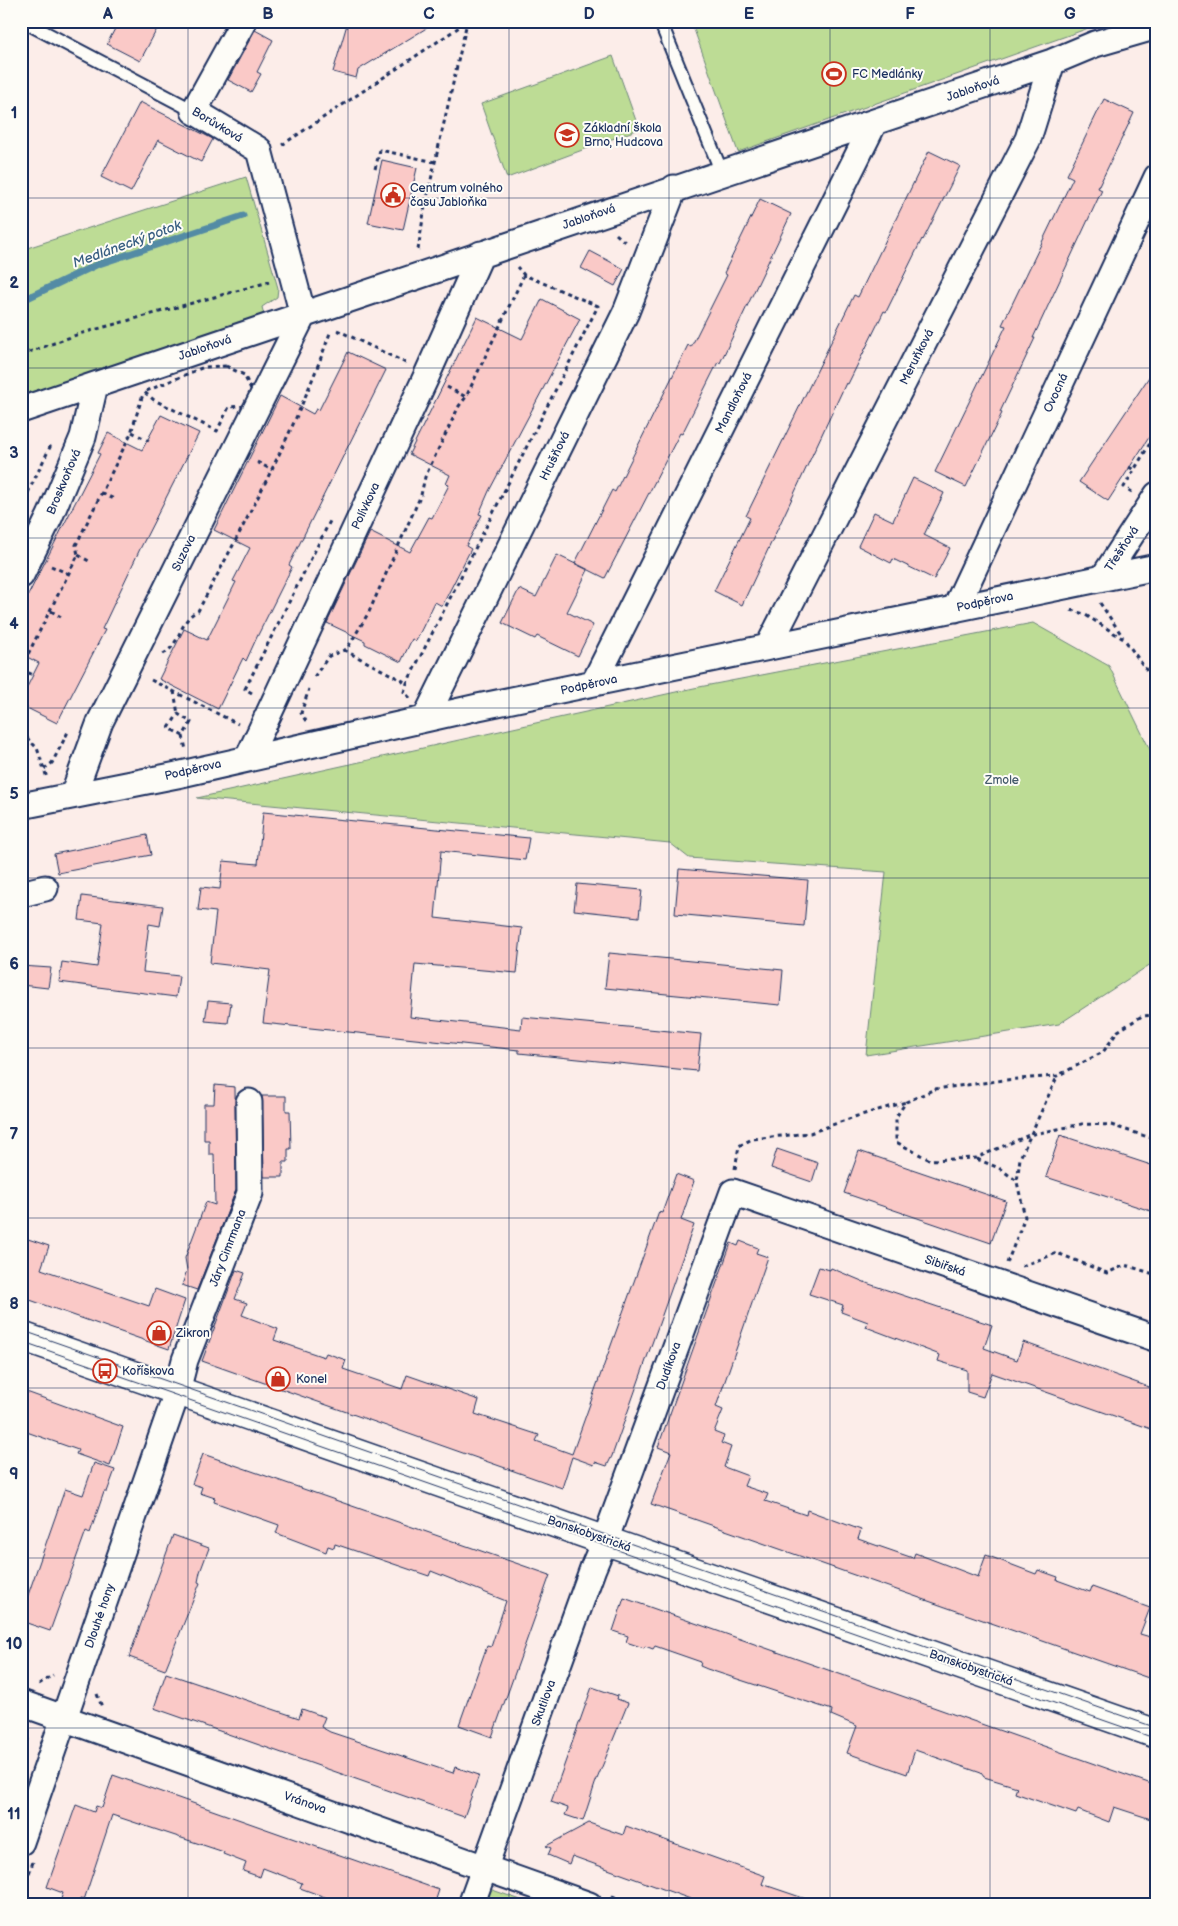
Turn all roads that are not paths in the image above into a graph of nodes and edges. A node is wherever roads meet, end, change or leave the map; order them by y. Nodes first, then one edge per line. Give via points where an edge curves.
1 (23, 21) edge
2 (660, 21) edge
3 (242, 24) dead end
4 (1157, 26) edge
5 (1052, 62) junction
6 (194, 111) junction
7 (874, 122) junction
8 (722, 173) junction
9 (1157, 177) edge
10 (674, 188) junction
11 (492, 250) junction
12 (304, 315) junction
13 (95, 385) junction
14 (21, 410) edge
15 (1157, 496) edge
16 (1157, 567) edge
17 (21, 574) edge
18 (1099, 587) junction
19 (955, 609) junction
20 (768, 648) junction
21 (594, 683) junction
22 (419, 709) junction
23 (248, 758) junction
24 (65, 796) junction
25 (21, 806) edge
26 (45, 888) dead end
27 (21, 894) edge
28 (250, 1102) dead end
29 (733, 1192) joint
30 (21, 1336) edge
31 (1157, 1339) edge
32 (178, 1390) junction
33 (605, 1540) junction
34 (21, 1704) edge
35 (64, 1719) junction
36 (1157, 1734) edge
37 (28, 1852) edge
38 (485, 1866) junction
39 (600, 1900) edge
40 (471, 1905) edge

1 - 6 lane, Borůvková
2 - 8 lane
3 - 6 street
4 - 5 street, Jabloňová via 1095,44
5 - 7 street, Jabloňová
5 - 20 street, Meruňková via 1028,139
6 - 12 street, Borůvková via 259,150
7 - 8 street, Jabloňová
7 - 21 street, Mandloňová
8 - 10 street, Jabloňová
9 - 19 street, Ovocná
10 - 11 street, Jabloňová
10 - 22 street, Hrušňová via 626,312
11 - 12 street, Jabloňová
11 - 23 street, Polívkova via 426,377
12 - 13 street, Jabloňová
12 - 24 street, Suzova
13 - 14 street, Jabloňová
13 - 17 street, Broskvoňová via 83,437 50,516
15 - 18 street, Třešňová
16 - 18 street, Podpěrova
18 - 19 street, Podpěrova
19 - 20 street, Podpěrova
20 - 21 street, Podpěrova
21 - 22 street, Podpěrova
22 - 23 street, Podpěrova
23 - 24 street, Podpěrova
24 - 25 street, Podpěrova
26 - 27 street
28 - 32 street, Járy Cimrmana via 250,1194 185,1360
29 - 31 street, Sibiřská via 1001,1279
29 - 33 street, Dudíkova
30 - 32 street, Banskobystrická
32 - 33 street, Banskobystrická
32 - 35 street, Dlouhé hony
33 - 36 street, Banskobystrická
33 - 38 street, Skutilova
34 - 35 street, Vránova
35 - 37 street, Dlouhé hony
35 - 38 street, Vránova
38 - 39 street, Vránova
38 - 40 street, Skutilova

